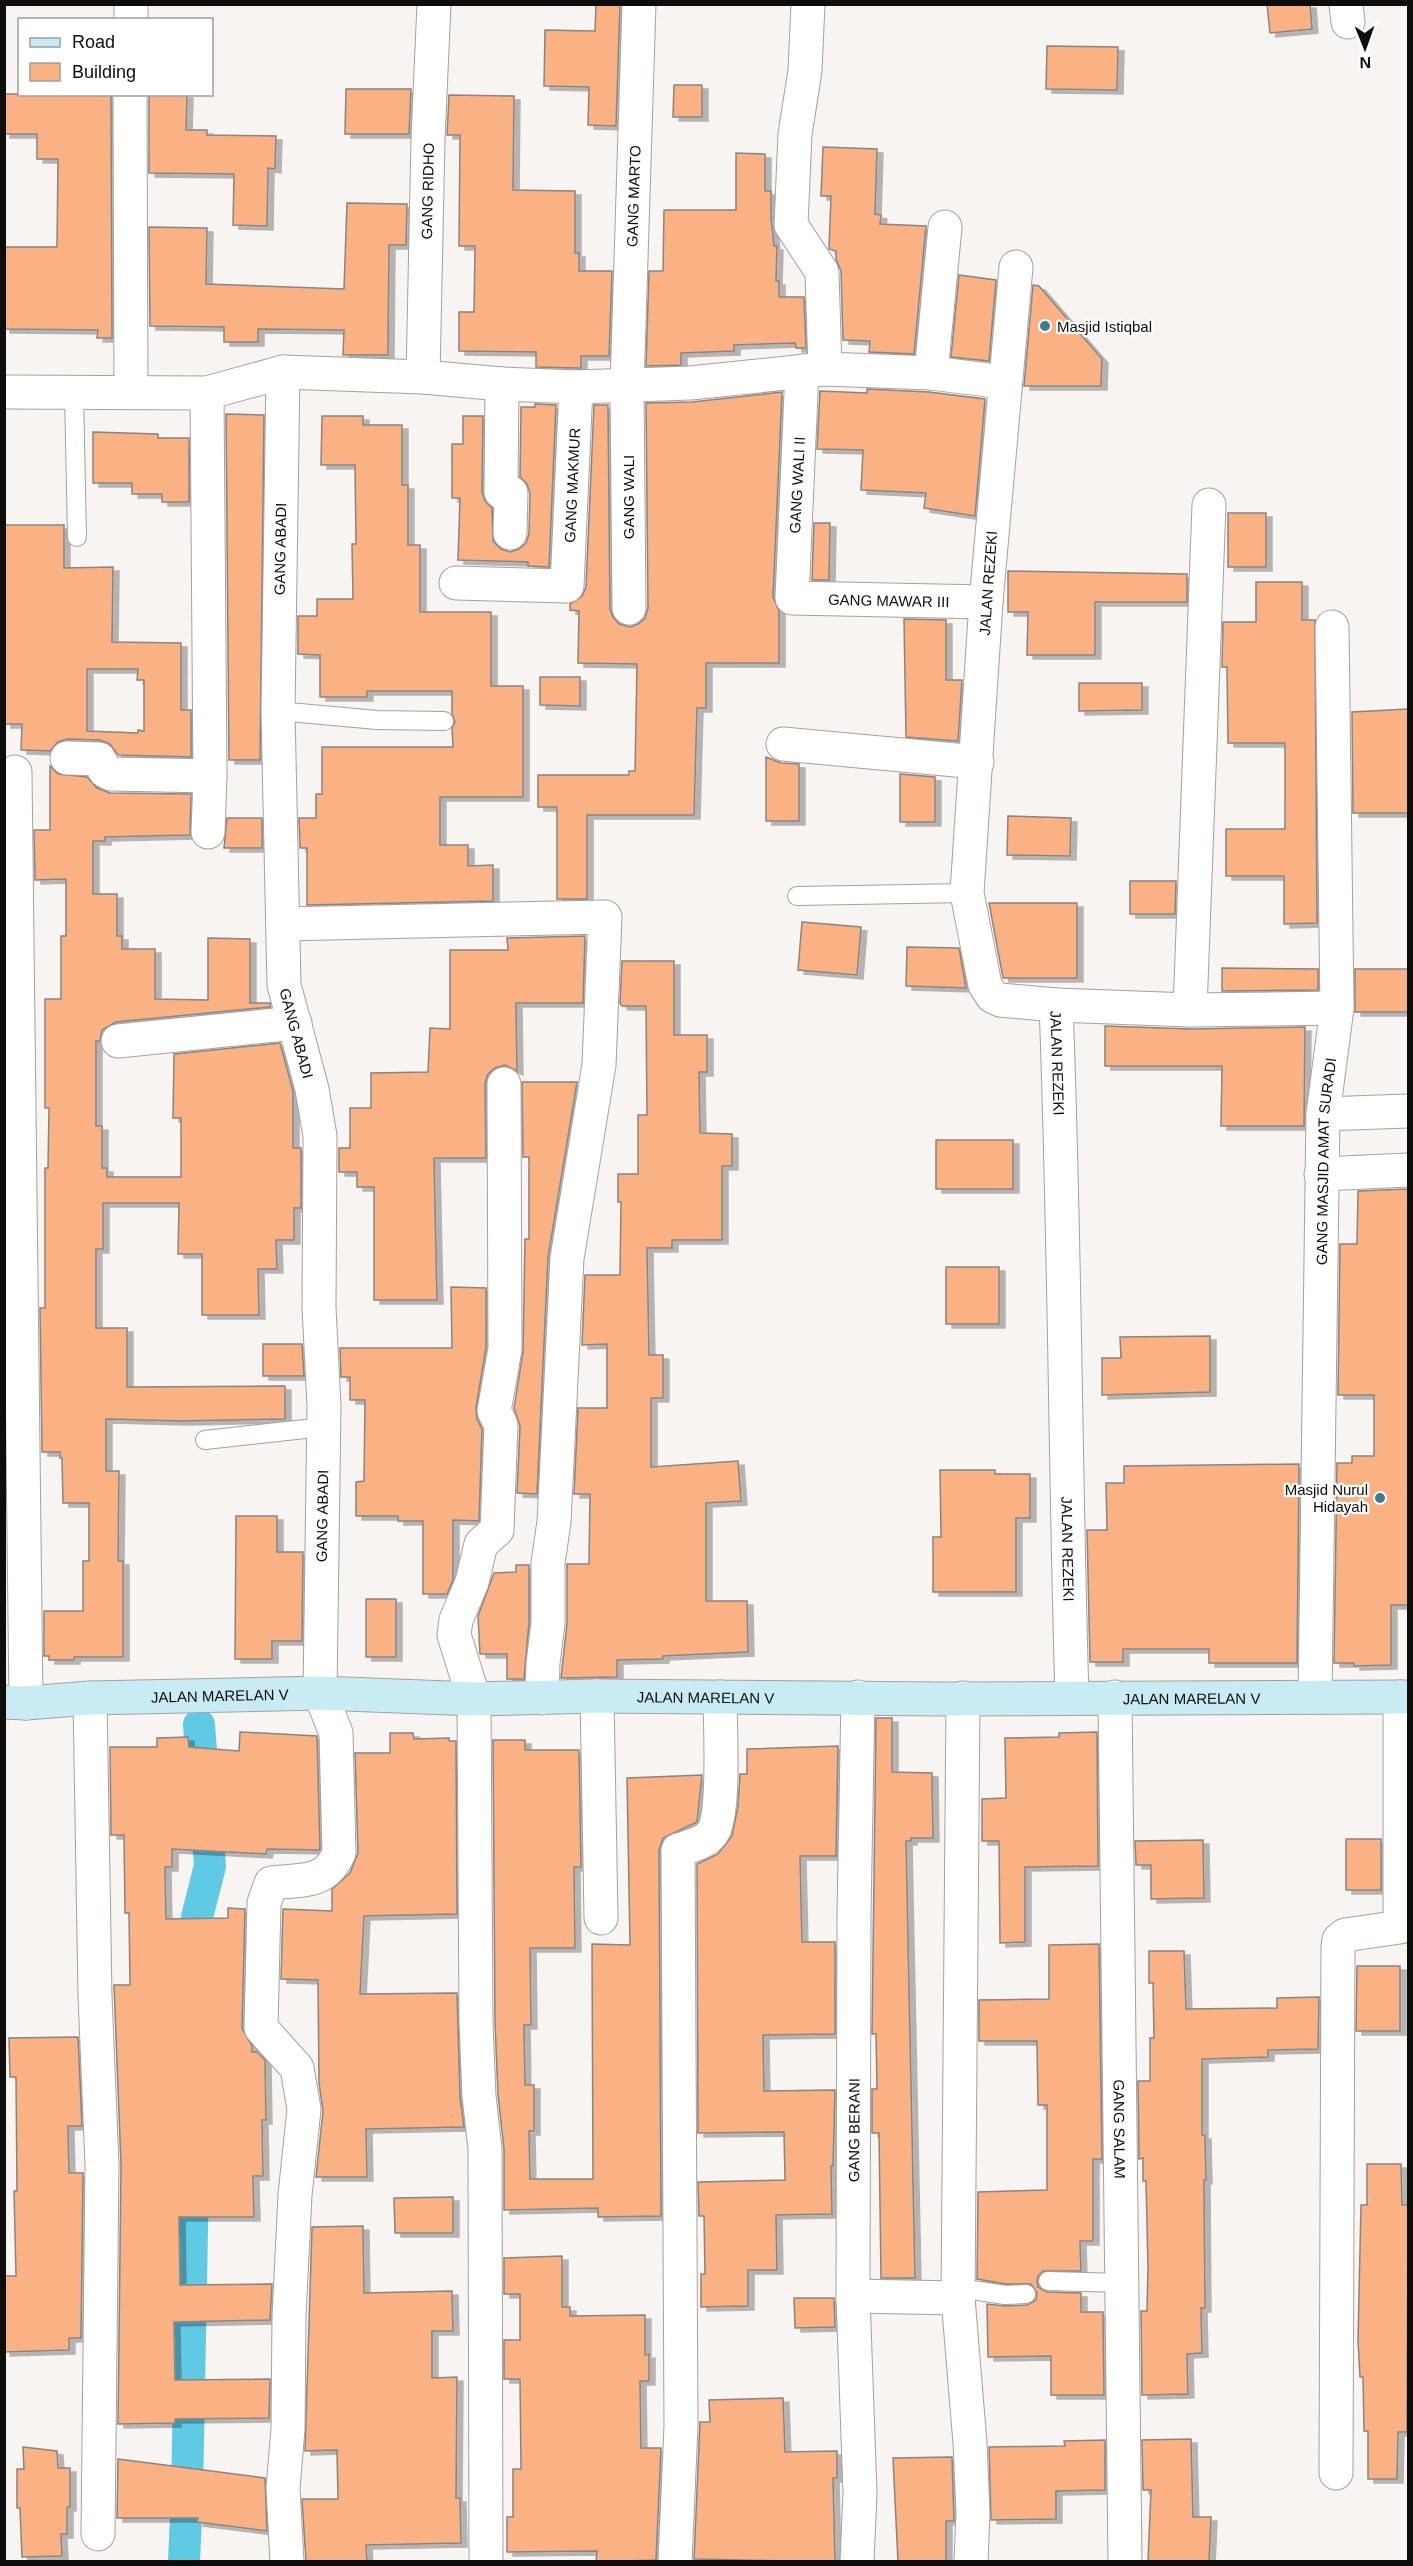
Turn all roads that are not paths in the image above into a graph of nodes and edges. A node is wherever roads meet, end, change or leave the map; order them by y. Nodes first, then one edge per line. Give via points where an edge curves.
1 (434, 4) edge
2 (639, 4) edge
3 (808, 4) edge
4 (130, 96) edge
5 (945, 227) dead end
6 (1016, 267) dead end
7 (814, 370) junction
8 (283, 372) junction
9 (932, 373) junction
10 (423, 377) junction
11 (1004, 382) junction
12 (502, 384) junction
13 (627, 386) junction
14 (576, 387) junction
15 (4, 392) edge
16 (74, 392) junction
17 (131, 392) junction
18 (207, 393) junction
19 (1209, 505) dead end
20 (510, 533) dead end
21 (77, 537) dead end
22 (456, 583) dead end
23 (792, 598) joint
24 (986, 602) junction
25 (629, 608) dead end
26 (1332, 627) dead end
27 (278, 711) junction
28 (444, 721) dead end
29 (783, 744) dead end
30 (67, 758) dead end
31 (977, 762) junction
32 (15, 772) dead end
33 (210, 776) junction
34 (208, 832) dead end
35 (968, 893) junction
36 (796, 896) dead end
37 (283, 924) junction
38 (1056, 1005) junction
39 (1337, 1008) junction
40 (1190, 1010) junction
41 (295, 1023) junction
42 (118, 1041) dead end
43 (504, 1084) dead end
44 (1408, 1111) edge
45 (1323, 1114) junction
46 (1408, 1170) edge
47 (1321, 1174) junction
48 (323, 1427) junction
49 (205, 1440) dead end
50 (320, 1693) junction
51 (597, 1696) junction
52 (1315, 1696) junction
53 (720, 1697) junction
54 (858, 1697) junction
55 (1072, 1697) junction
56 (1115, 1697) junction
57 (1404, 1697) edge
58 (90, 1698) junction
59 (542, 1698) junction
60 (474, 1699) junction
61 (954, 1699) junction
62 (15, 1702) edge
63 (601, 1918) dead end
64 (1048, 2281) dead end
65 (1123, 2283) junction
66 (953, 2289) junction
67 (1026, 2294) dead end
68 (853, 2296) junction
69 (1336, 2473) dead end
70 (98, 2534) dead end
71 (287, 2562) edge
72 (486, 2562) edge
73 (675, 2562) edge
74 (857, 2562) edge
75 (971, 2562) edge
76 (1125, 2562) edge

1 - 10 street, GANG RIDHO
2 - 13 street, GANG MARTO
3 - 7 street, GANG WALI II via 806,70 795,134 791,225 822,272
4 - 17 street
5 - 9 street
6 - 11 street, JALAN REZEKI
7 - 9 street
7 - 13 street
7 - 23 street, GANG WALI II
8 - 10 street
8 - 18 street
8 - 27 street, GANG ABADI
9 - 11 street
10 - 12 street
11 - 24 street, JALAN REZEKI
12 - 14 street
12 - 20 street via 501,492 511,493
13 - 14 street
13 - 25 street, GANG WALI
14 - 22 street, GANG MAKMUR via 567,586
15 - 16 street
16 - 17 street
16 - 21 lane
17 - 18 street
18 - 33 street
19 - 40 street
23 - 24 street, GANG MAWAR III
24 - 31 street, JALAN REZEKI
26 - 39 street, GANG MASJID AMAT SURADI
27 - 28 lane via 376,720
27 - 37 street, GANG ABADI
29 - 31 street
30 - 33 street via 99,759 111,774
31 - 35 street, JALAN REZEKI
32 - 62 street
33 - 34 street
35 - 36 lane
35 - 38 street, JALAN REZEKI via 985,985 992,996
37 - 41 street, GANG ABADI via 284,985
37 - 59 street via 605,917 599,1065 567,1258
38 - 40 street
38 - 55 street, JALAN REZEKI
39 - 40 street
39 - 45 street, GANG MASJID AMAT SURADI
41 - 42 street
41 - 48 street, GANG ABADI via 320,1136
43 - 60 street via 505,1349 494,1411 501,1425 497,1530 481,1544 454,1635
44 - 45 street
45 - 47 street, GANG MASJID AMAT SURADI
46 - 47 street
47 - 52 street, GANG MASJID AMAT SURADI
48 - 49 lane
48 - 50 street, GANG ABADI
50 - 58 street, JALAN MARELAN V
50 - 60 street, JALAN MARELAN V
50 - 71 street via 336,1733 339,1853 333,1868 322,1876 271,1883 264,1903 261,2028 297,2068 304,2109 289,2317 283,2488
51 - 53 street, JALAN MARELAN V
51 - 59 street, JALAN MARELAN V
51 - 63 street
52 - 56 street, JALAN MARELAN V
52 - 57 street, JALAN MARELAN V
53 - 54 street, JALAN MARELAN V
53 - 73 street via 720,1799 713,1831 704,1841 678,1850 681,2426
54 - 61 street, JALAN MARELAN V
54 - 68 street, GANG BERANI
55 - 56 street, JALAN MARELAN V
55 - 61 street, JALAN MARELAN V
56 - 65 street, GANG SALAM
57 - 69 street via 1400,1927 1345,1935 1338,1947
58 - 62 street, JALAN MARELAN V
58 - 70 street via 102,2165
59 - 60 street, JALAN MARELAN V
60 - 72 street via 476,2023 485,2149
61 - 66 street
64 - 65 lane
65 - 76 street, GANG SALAM
66 - 67 lane
66 - 68 street
66 - 75 street via 970,2443
68 - 74 street, GANG BERANI via 860,2493

